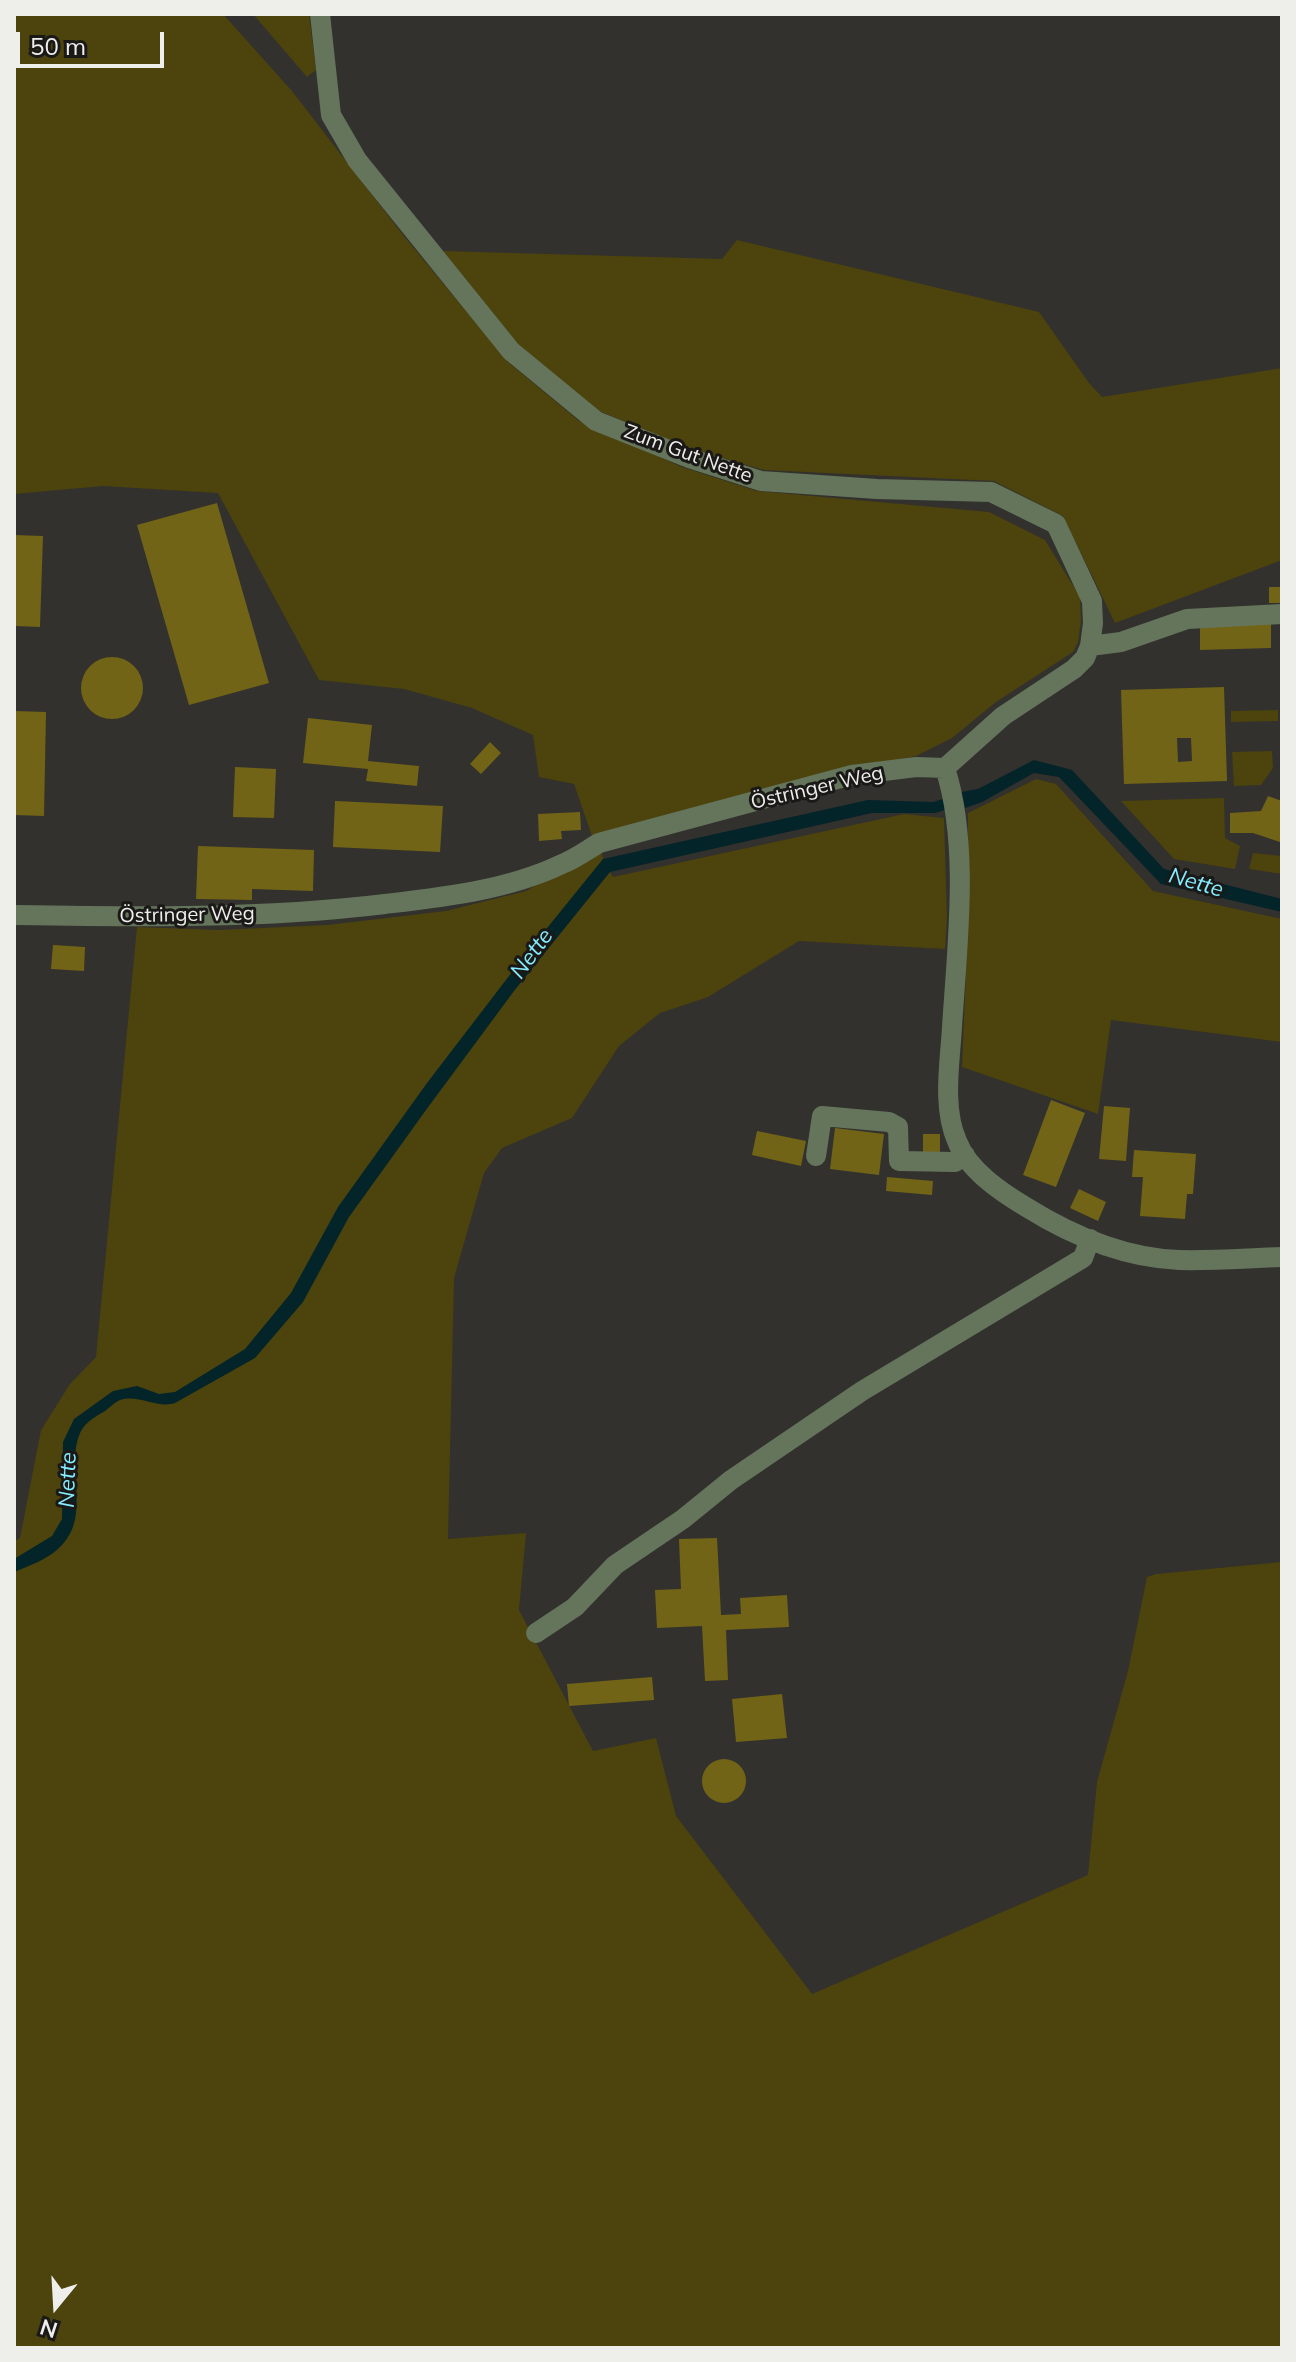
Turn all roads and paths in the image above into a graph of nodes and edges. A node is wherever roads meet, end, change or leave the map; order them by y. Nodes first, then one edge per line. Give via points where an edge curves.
1 (320, 14) edge
2 (1282, 614) edge
3 (1090, 646) junction
4 (947, 777) junction
5 (14, 915) edge
6 (965, 1155) junction
7 (816, 1156) dead end
8 (1090, 1239) junction
9 (1282, 1257) edge
10 (536, 1633) dead end

1 - 3 street, Zum Gut Nette via 331,115 357,160 511,351 596,421 761,481 991,492 1056,524 1092,601
2 - 3 street via 1187,619 1121,642
3 - 4 street via 1074,669 1003,716
4 - 5 street, Östringer Weg via 916,767 852,775 599,843 521,880 447,896 329,911 220,916
4 - 6 street via 957,833 958,918 948,1084 953,1127
6 - 7 street via 955,1162 899,1161 898,1127 822,1116
6 - 8 street via 1008,1196
8 - 9 street via 1177,1260
8 - 10 street via 1083,1258 862,1391 731,1480 615,1565 575,1607

